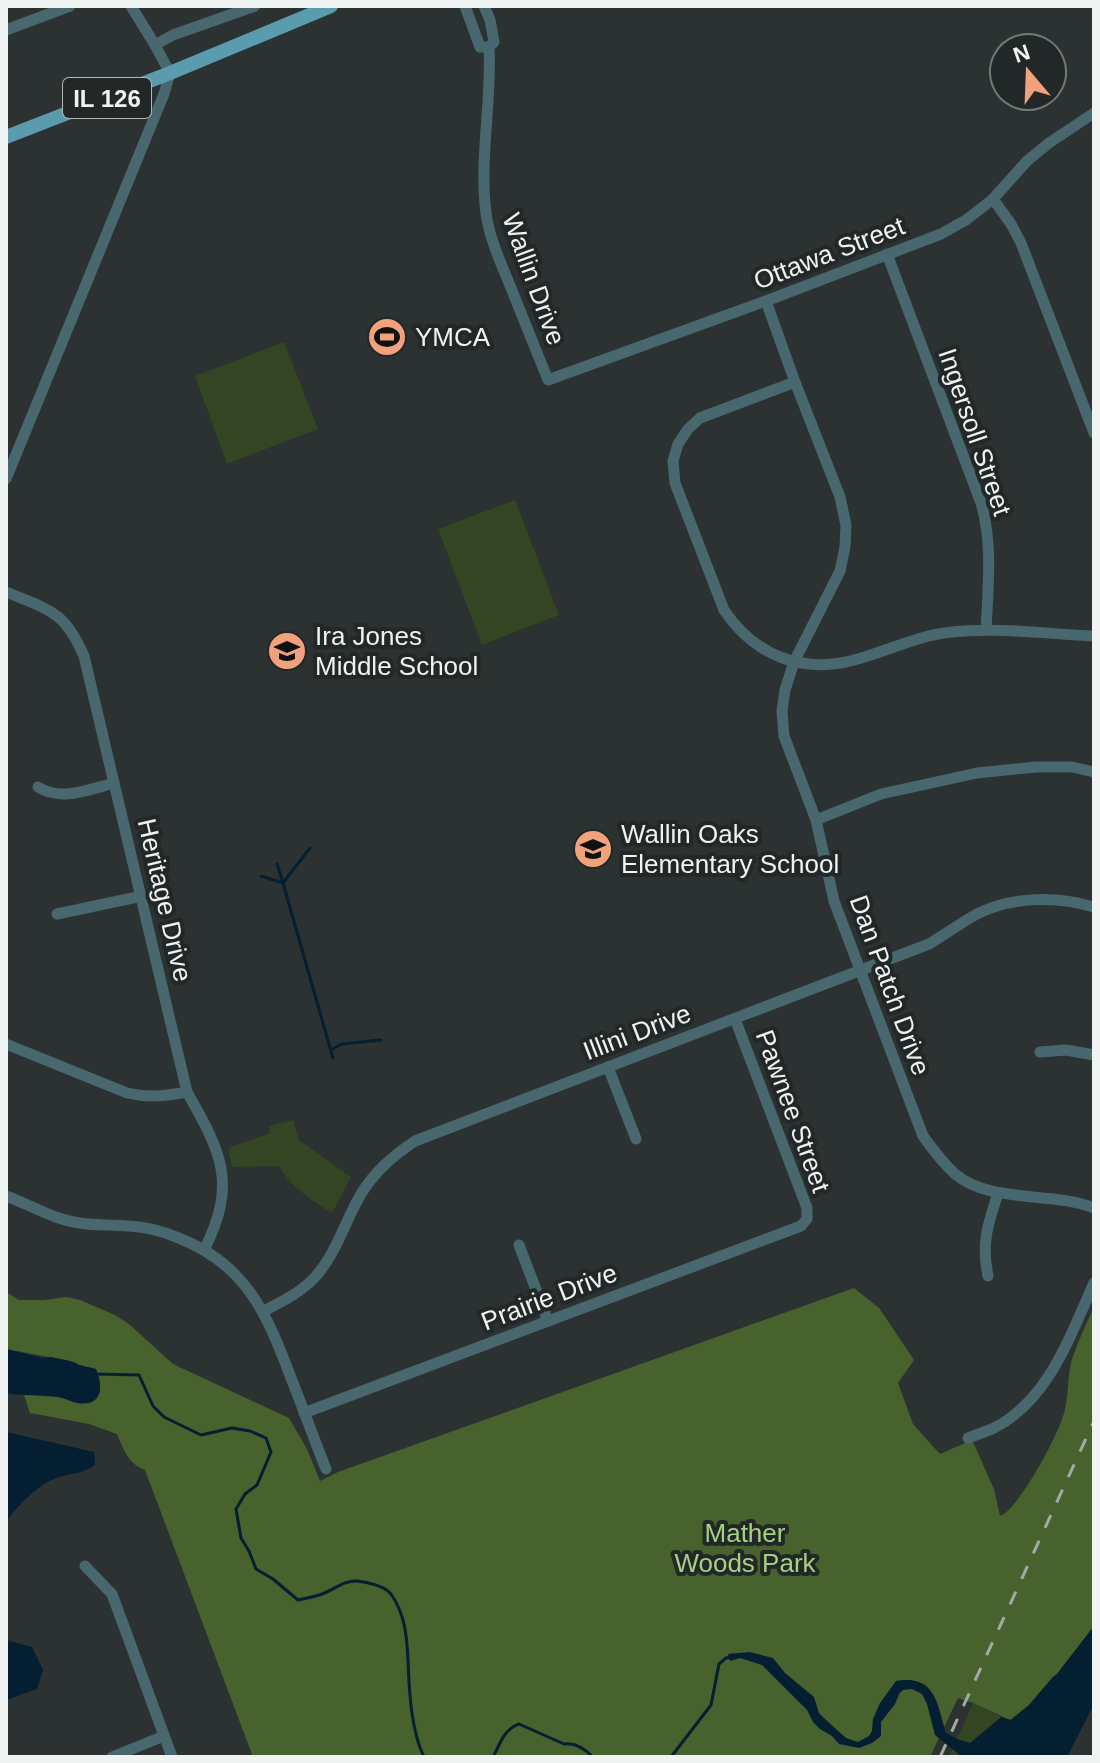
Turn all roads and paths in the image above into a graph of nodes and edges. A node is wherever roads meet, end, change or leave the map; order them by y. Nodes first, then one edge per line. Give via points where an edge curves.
1 (70, 6) edge
2 (131, 6) edge
3 (255, 6) edge
4 (331, 6) edge
5 (465, 6) edge
6 (484, 6) edge
7 (6, 30) edge
8 (155, 45) junction
9 (489, 47) junction
10 (170, 73) junction
11 (1094, 113) edge
12 (6, 137) edge
13 (993, 199) junction
14 (887, 254) junction
15 (766, 301) junction
16 (548, 380) joint
17 (795, 382) junction
18 (1094, 433) edge
19 (6, 479) edge
20 (6, 592) edge
21 (986, 630) junction
22 (1094, 636) edge
23 (794, 662) junction
24 (1094, 772) edge
25 (114, 783) junction
26 (38, 787) dead end
27 (816, 820) junction
28 (142, 896) junction
29 (1094, 907) edge
30 (57, 914) dead end
31 (859, 971) junction
32 (735, 1019) junction
33 (6, 1044) edge
34 (1040, 1052) dead end
35 (1094, 1055) edge
36 (608, 1067) junction
37 (187, 1092) junction
38 (636, 1139) dead end
39 (998, 1193) junction
40 (6, 1196) edge
41 (1094, 1208) edge
42 (807, 1219) joint
43 (519, 1245) dead end
44 (204, 1250) junction
45 (988, 1276) dead end
46 (1094, 1283) edge
47 (264, 1311) junction
48 (548, 1321) junction
49 (304, 1413) junction
50 (968, 1438) dead end
51 (326, 1469) dead end
52 (85, 1566) dead end
53 (164, 1736) junction
54 (112, 1757) edge
55 (172, 1757) edge

1 - 7 street
2 - 8 street
3 - 8 street
4 - 10 main road, IL 126
5 - 9 street via 480,47
6 - 9 street, Wallin Drive via 494,42
8 - 10 street
9 - 16 street, Wallin Drive via 484,176 488,228
10 - 12 main road, IL 126
10 - 19 street
11 - 13 street, Ottawa Street via 1027,161
13 - 14 street, Ottawa Street via 941,234
13 - 18 street via 1021,243
14 - 15 street, Ottawa Street
14 - 21 street, Ingersoll Street via 981,503 989,549
15 - 16 street, Ottawa Street
15 - 17 street, Dan Patch Drive
17 - 23 street, Dan Patch Drive via 846,525 840,571
17 - 23 street via 700,418 678,444 673,461 675,483 724,610 756,645
20 - 25 street, Heritage Drive via 52,611 76,638
21 - 22 street
21 - 23 street via 920,637 837,663
23 - 27 street, Dan Patch Drive via 782,711 784,736
24 - 27 street via 1036,767 977,773 881,794
25 - 26 street via 61,795
25 - 28 street, Heritage Drive
27 - 31 street, Dan Patch Drive via 834,901
28 - 30 street
28 - 37 street, Heritage Drive
29 - 31 street, Illini Drive via 1052,900 999,906 929,944
31 - 32 street, Illini Drive
31 - 39 street, Dan Patch Drive via 923,1136 957,1176
32 - 36 street, Illini Drive
32 - 42 street, Pawnee Street
33 - 37 street via 127,1093 160,1097
34 - 35 street
36 - 38 street
36 - 47 street, Illini Drive via 415,1141 376,1172 331,1257 314,1278
37 - 44 street, Heritage Drive via 213,1138 223,1187
39 - 41 street, Dan Patch Drive
39 - 45 street via 985,1236
40 - 44 street via 53,1216 154,1230
42 - 48 street, Prairie Drive via 801,1226
43 - 48 street
44 - 47 street via 230,1269
46 - 50 street via 1037,1392 994,1428
47 - 49 street
48 - 49 street, Prairie Drive
49 - 51 street
52 - 53 street via 112,1594
53 - 54 street
53 - 55 street

